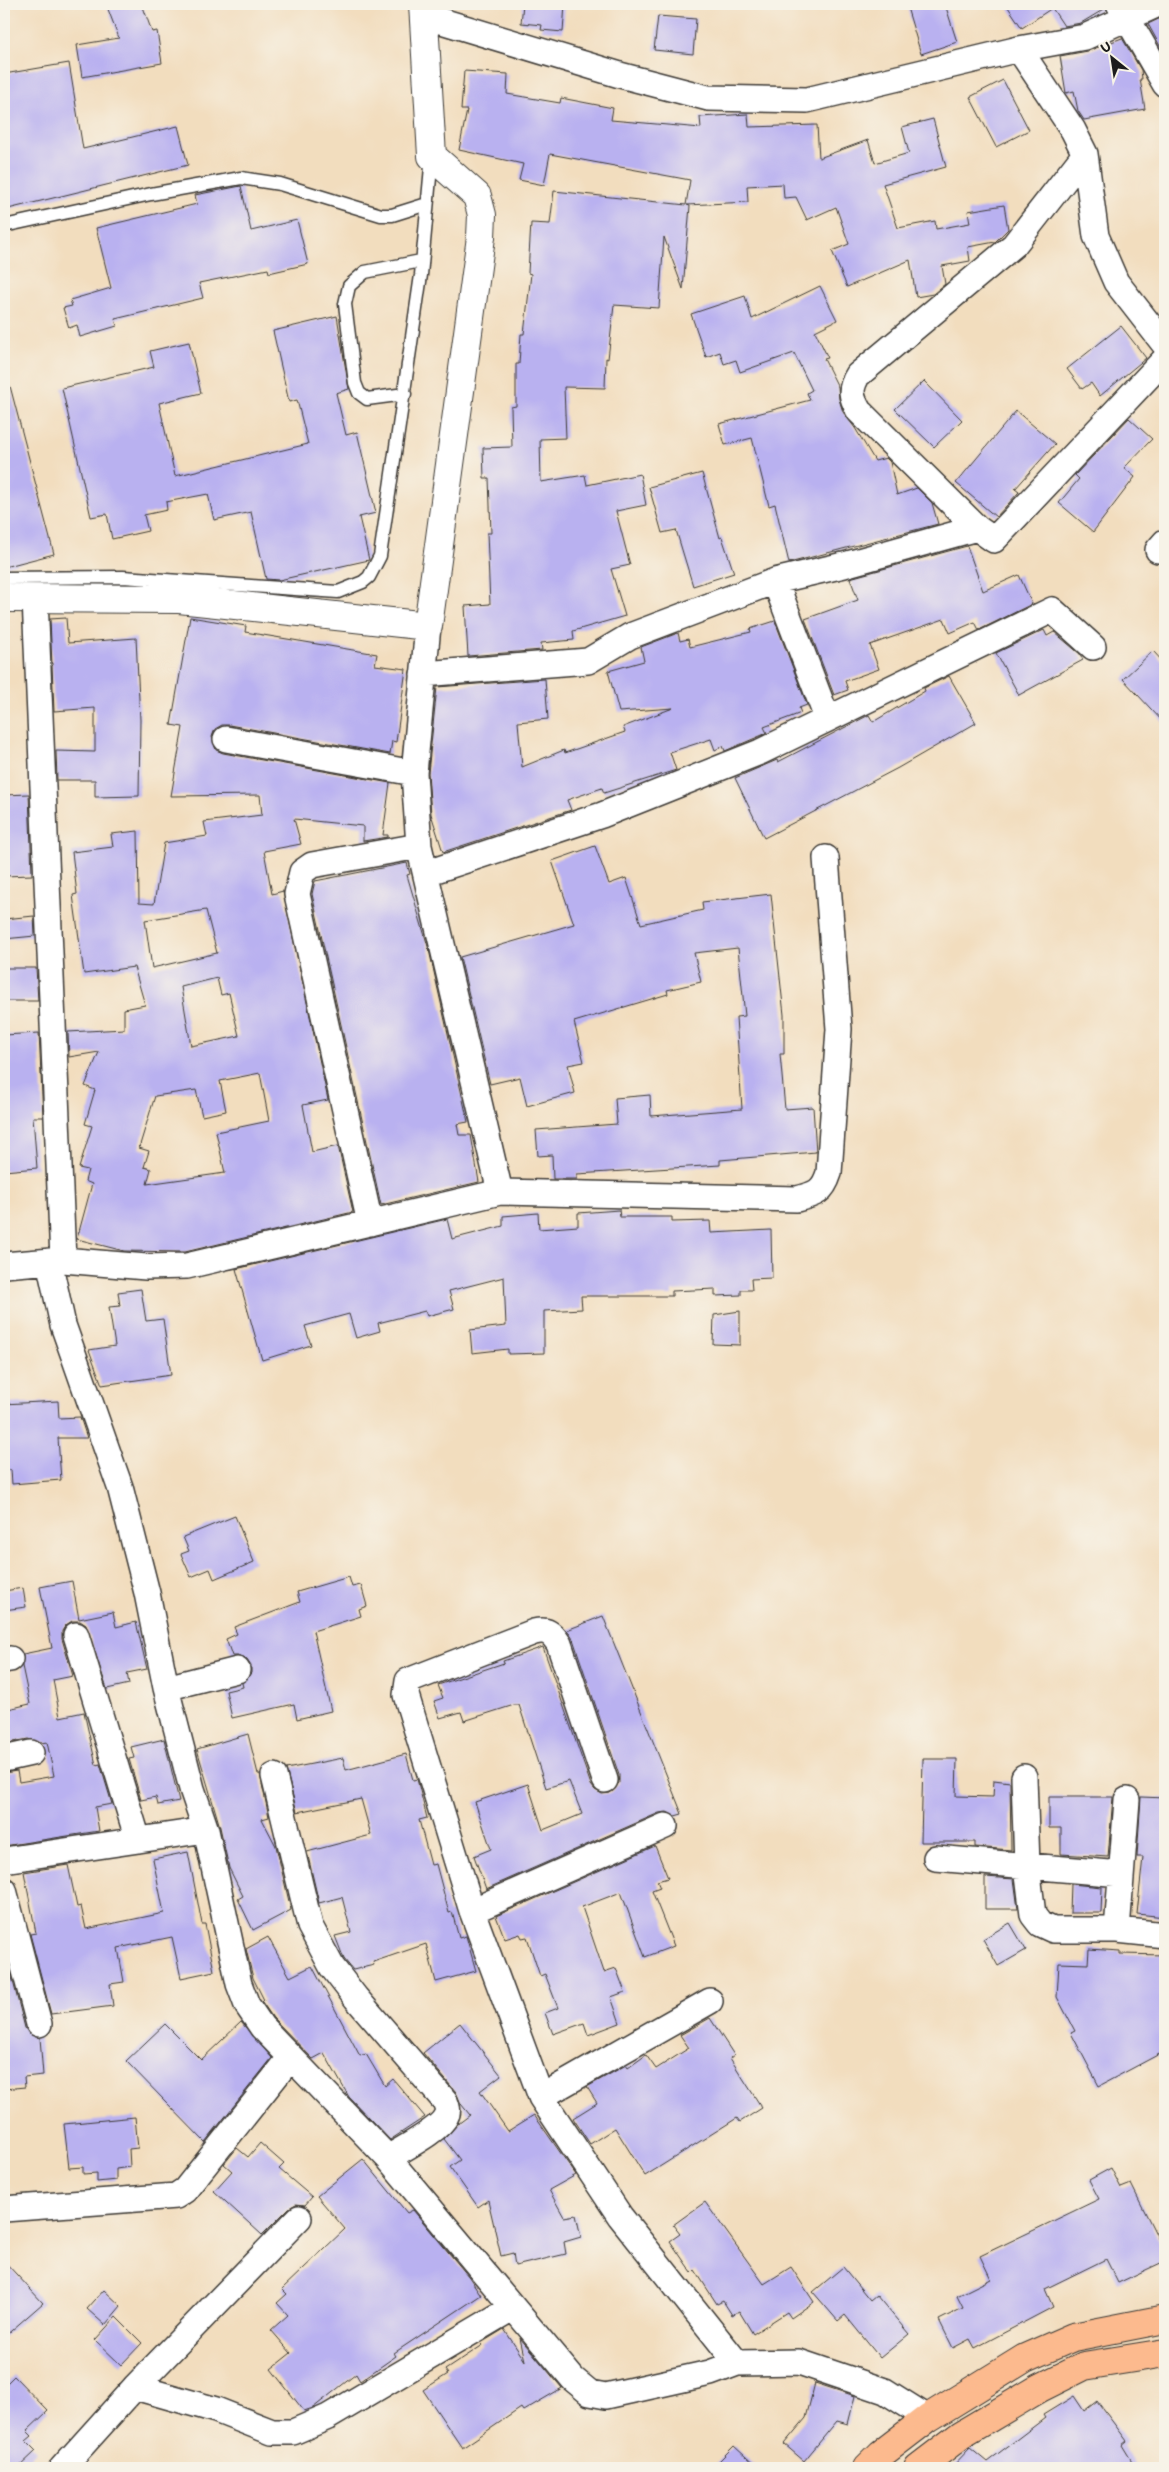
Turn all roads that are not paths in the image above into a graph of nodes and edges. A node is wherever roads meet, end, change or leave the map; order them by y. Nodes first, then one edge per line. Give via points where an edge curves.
1 (1158, 4) edge
2 (424, 10) edge
3 (1123, 11) edge
4 (1019, 49) junction
5 (1165, 84) edge
6 (1085, 154) junction
7 (432, 156) junction
8 (427, 204) junction
9 (4, 226) edge
10 (421, 261) junction
11 (1165, 345) edge
12 (1165, 359) edge
13 (405, 394) junction
14 (977, 528) junction
15 (4, 578) edge
16 (775, 581) junction
17 (4, 598) edge
18 (36, 598) junction
19 (428, 626) junction
20 (1093, 648) dead end
21 (423, 674) junction
22 (827, 718) junction
23 (226, 739) dead end
24 (414, 774) junction
25 (418, 846) junction
26 (826, 858) dead end
27 (427, 873) junction
28 (500, 1192) junction
29 (370, 1223) junction
30 (56, 1261) junction
31 (4, 1265) edge
32 (76, 1635) dead end
33 (236, 1670) dead end
34 (166, 1688) junction
35 (31, 1754) dead end
36 (4, 1759) edge
37 (274, 1776) dead end
38 (1024, 1777) dead end
39 (605, 1780) dead end
40 (1127, 1800) dead end
41 (664, 1826) dead end
42 (206, 1830) junction
43 (138, 1840) junction
44 (936, 1858) dead end
45 (4, 1860) edge
46 (1027, 1866) junction
47 (1121, 1874) junction
48 (4, 1890) edge
49 (472, 1911) junction
50 (1117, 1930) junction
51 (1165, 1935) edge
52 (710, 2001) dead end
53 (39, 2024) dead end
54 (291, 2057) junction
55 (541, 2097) junction
56 (388, 2158) junction
57 (4, 2209) edge
58 (298, 2218) dead end
59 (512, 2308) junction
60 (1165, 2319) edge
61 (1072, 2337) junction
62 (1165, 2353) edge
63 (737, 2363) junction
64 (1084, 2366) junction
65 (135, 2387) junction
66 (928, 2418) junction
67 (62, 2468) edge
68 (867, 2468) edge
69 (918, 2468) edge

1 - 3 street
2 - 4 street via 620,75 708,98 806,100
2 - 7 street
3 - 4 street via 1085,37
3 - 5 street
4 - 6 street via 1073,130
6 - 11 street via 1099,244 1116,282
6 - 14 street via 1014,245 858,375 852,385 852,399 859,411
7 - 8 lane
7 - 19 street via 477,196 482,214
8 - 9 lane via 392,215 381,215 280,184 241,178
8 - 10 lane
10 - 13 lane
10 - 13 lane via 365,272 349,286 346,304 355,383 359,393 367,399
12 - 14 street via 994,540
13 - 15 lane via 380,556 370,577 351,589 338,592 123,577
14 - 16 street
16 - 21 street via 630,636 588,661
16 - 22 street
17 - 18 street
18 - 19 street via 179,600
18 - 30 street
19 - 21 street
20 - 22 street via 1052,610
21 - 24 street
22 - 27 street via 760,752 666,791
23 - 24 street
24 - 25 street
25 - 27 street
25 - 29 street via 312,864 302,872 297,894
26 - 28 street via 839,1029 829,1172 825,1186 812,1195 797,1199
27 - 28 street
28 - 29 street
29 - 30 street via 186,1266 146,1267
30 - 31 street
30 - 34 street via 63,1326 120,1487 147,1593
32 - 43 street
33 - 34 street
34 - 42 street
35 - 36 street
37 - 56 street via 310,1926 338,1975 445,2101 448,2111 446,2118 437,2126
38 - 46 street
39 - 49 street via 552,1634 544,1630 534,1632 408,1681 406,1695
40 - 47 street
41 - 49 street
42 - 43 street
42 - 54 street via 247,2005 262,2027
43 - 45 street
44 - 46 street
46 - 47 street
46 - 50 street via 1033,1916 1040,1924 1052,1930
47 - 50 street
48 - 53 street
49 - 55 street
50 - 51 street
52 - 55 street
54 - 56 street
54 - 57 street via 185,2190 176,2196
55 - 63 street via 620,2216
56 - 59 street
58 - 65 street
59 - 63 street via 573,2379 590,2393 606,2396 710,2373
59 - 65 street via 328,2417 293,2432 272,2432 216,2410
60 - 61 main road
61 - 64 main road
61 - 66 main road via 1025,2358
62 - 64 main road
63 - 66 street via 799,2362 885,2391
64 - 69 main road via 1040,2388 962,2435
65 - 67 street
66 - 68 main road

